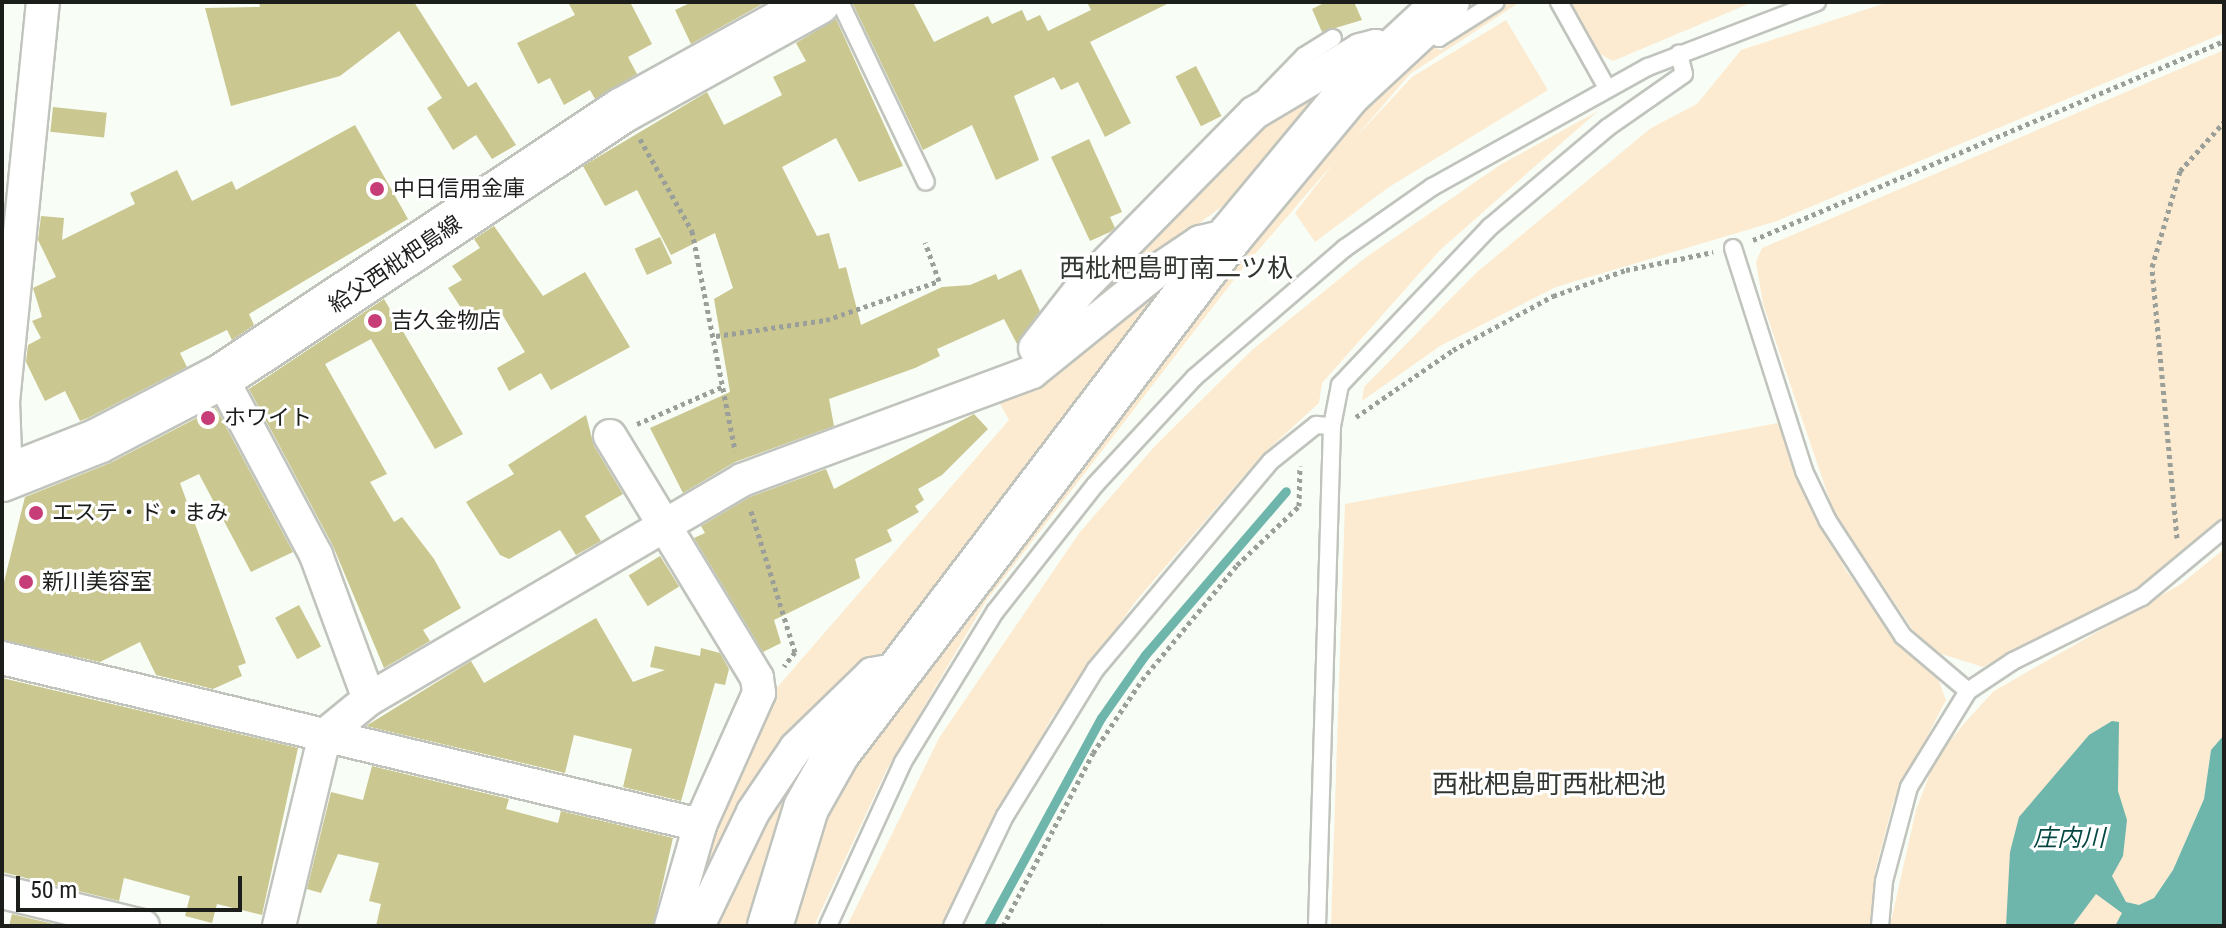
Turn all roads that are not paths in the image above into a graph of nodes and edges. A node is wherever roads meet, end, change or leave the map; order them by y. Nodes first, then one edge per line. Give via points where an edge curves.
1 (43, 2) edge
2 (818, 2) edge
3 (840, 2) edge
4 (1496, 2) edge
5 (1559, 2) edge
6 (1817, 2) edge
7 (1436, 9) edge
8 (1333, 38) dead end
9 (1679, 54) junction
10 (1386, 55) junction
11 (1607, 88) junction
12 (1254, 113) junction
13 (926, 182) dead end
14 (1231, 235) junction
15 (1733, 248) road end
16 (1038, 366) junction
17 (221, 377) junction
18 (1332, 426) junction
19 (610, 436) road end
20 (3, 486) edge
21 (664, 525) junction
22 (2224, 529) edge
23 (2, 658) edge
24 (899, 669) junction
25 (1968, 691) junction
26 (369, 699) junction
27 (325, 735) junction
28 (700, 825) junction
29 (2, 892) edge
30 (143, 926) edge
31 (279, 926) edge
32 (671, 926) edge
33 (698, 926) edge
34 (770, 926) edge
35 (828, 926) edge
36 (952, 926) edge
37 (1317, 926) edge
38 (1880, 926) edge

1 - 20 street via 3,402
2 - 17 street, 給父西枇杷島線 via 623,110
3 - 13 lane
4 - 7 lane via 1439,38
5 - 11 lane
6 - 9 lane
7 - 10 street
8 - 12 lane via 1282,75
9 - 11 lane
9 - 18 lane via 1684,74 1553,172 1404,313 1340,385
10 - 12 street via 1376,46 1360,50
10 - 14 street
11 - 35 lane via 1443,180 1345,248 1154,420 995,612 903,762
12 - 16 street via 1073,298 1065,316 1030,352
14 - 16 street via 1200,242 1157,271
14 - 24 street
15 - 25 lane via 1804,471 1828,521 1903,636
16 - 21 street via 742,480
17 - 20 street, 給父西枇杷島線
17 - 26 street via 316,555
18 - 36 lane via 1316,425 1297,440 1206,531 1095,670 1005,816
18 - 37 lane
19 - 21 street
21 - 26 street
21 - 28 street via 757,678 759,693
22 - 25 lane via 2180,571
23 - 27 street
24 - 33 street via 872,674 796,748 753,812
24 - 34 street via 820,779
25 - 38 lane via 1909,787 1884,881
26 - 27 street
27 - 28 street
27 - 31 street
28 - 32 street
29 - 30 street

